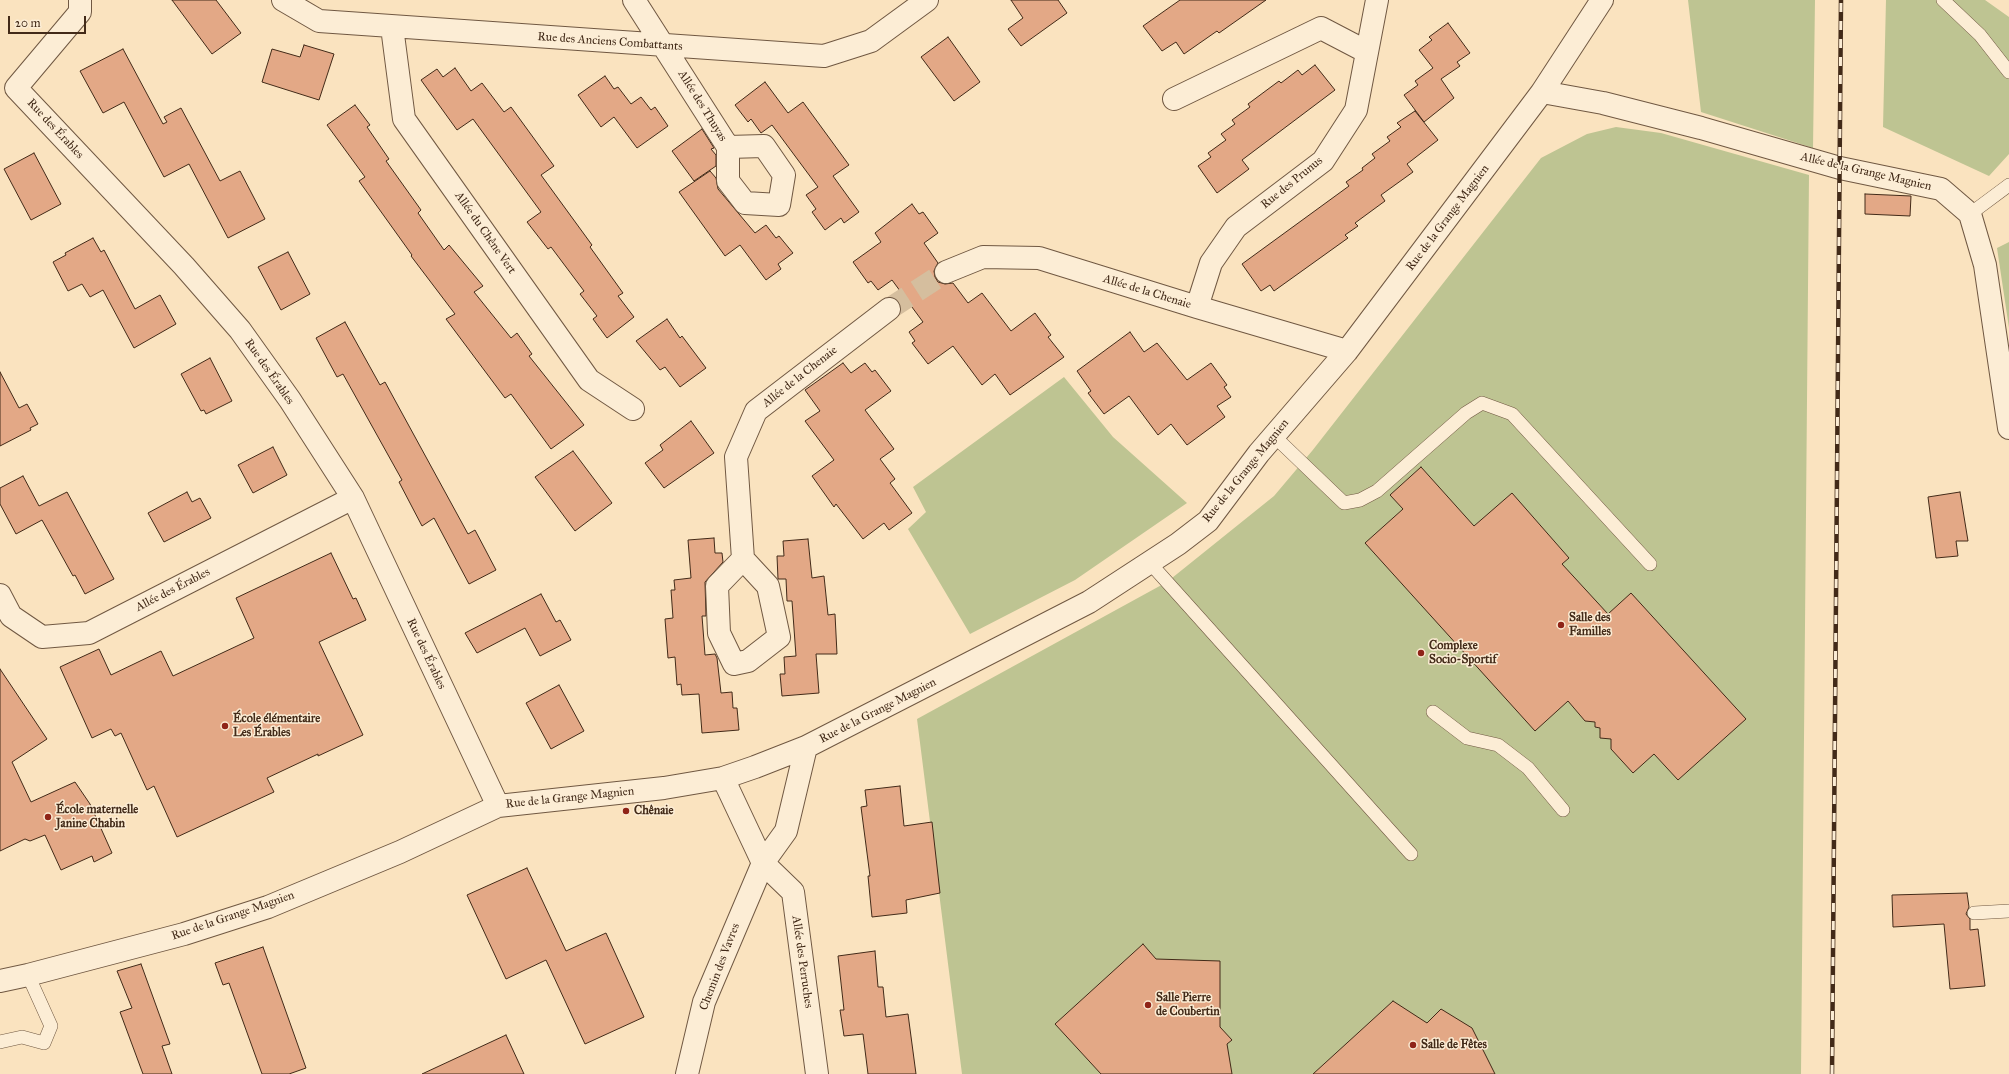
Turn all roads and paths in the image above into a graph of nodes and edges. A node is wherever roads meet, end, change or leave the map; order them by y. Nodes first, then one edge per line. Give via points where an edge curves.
1 (80, 0) edge
2 (283, 0) edge
3 (634, 0) edge
4 (927, 0) edge
5 (1377, 0) edge
6 (1602, 0) edge
7 (1943, 0) edge
8 (392, 27) junction
9 (664, 45) junction
10 (1368, 52) junction
11 (2009, 72) edge
12 (8, 92) edge
13 (1542, 92) junction
14 (1174, 99) dead end
15 (728, 147) dead end
16 (2009, 185) edge
17 (1970, 214) junction
18 (946, 272) tunnel mouth
19 (1197, 307) junction
20 (889, 309) tunnel mouth
21 (1347, 351) junction
22 (633, 410) dead end
23 (2009, 428) edge
24 (1274, 436) junction
25 (353, 498) junction
26 (743, 559) dead end
27 (1150, 562) junction
28 (1650, 564) dead end
29 (0, 595) edge
30 (1433, 712) dead end
31 (806, 747) junction
32 (723, 778) junction
33 (498, 806) junction
34 (1563, 810) dead end
35 (1411, 854) dead end
36 (763, 863) junction
37 (2009, 911) edge
38 (1974, 913) dead end
39 (28, 975) junction
40 (0, 981) edge
41 (0, 1042) edge
42 (687, 1074) edge
43 (817, 1074) edge

1 - 12 street, Rue des Érables via 80,12
2 - 8 street, Rue des Anciens Combattants via 319,22
3 - 9 street, Allée des Thuyas
4 - 9 street, Rue des Anciens Combattants via 871,41 824,56
5 - 10 street, Rue des Prunus
6 - 13 street
7 - 11 lane via 1980,35
8 - 9 street, Rue des Anciens Combattants
8 - 22 street, Allée du Chêne Vert via 404,119 589,380
9 - 15 street, Allée des Thuyas
10 - 14 street via 1321,28
10 - 19 street, Rue des Prunus via 1356,110 1323,161 1236,227 1211,263
12 - 25 street, Rue des Érables via 184,266 240,330 290,400
13 - 17 street, Allée de la Grange Magnien via 1603,103 1840,168 1941,189
13 - 21 street, Rue de la Grange Magnien
16 - 17 lane
17 - 23 street via 1985,265
18 - 19 street, Allée de la Chenaie via 983,257 1039,258
19 - 21 street, Allée de la Chenaie
20 - 26 street, Allée de la Chenaie via 756,411 736,457
21 - 24 street, Rue de la Grange Magnien
24 - 27 street, Rue de la Grange Magnien via 1208,521
24 - 28 lane via 1344,503 1360,500 1378,491 1466,413 1482,403 1512,414
25 - 29 street, Allée des Érables via 89,633 42,637 11,616
25 - 33 street, Rue des Érables
27 - 31 street, Rue de la Grange Magnien via 1088,602
27 - 35 lane
30 - 34 lane via 1467,738 1498,745 1528,768
31 - 32 street, Rue de la Grange Magnien
31 - 36 street, Chemin des Vavres via 786,831
32 - 33 street, Rue de la Grange Magnien via 664,788
32 - 36 street
33 - 39 street, Rue de la Grange Magnien via 400,852 268,907 184,934
36 - 42 street, Chemin des Vavres via 704,1002
36 - 43 street, Allée des Perruches via 793,892
37 - 38 lane
39 - 40 street, Rue de la Grange Magnien
39 - 41 lane via 52,1026 44,1043 22,1037

